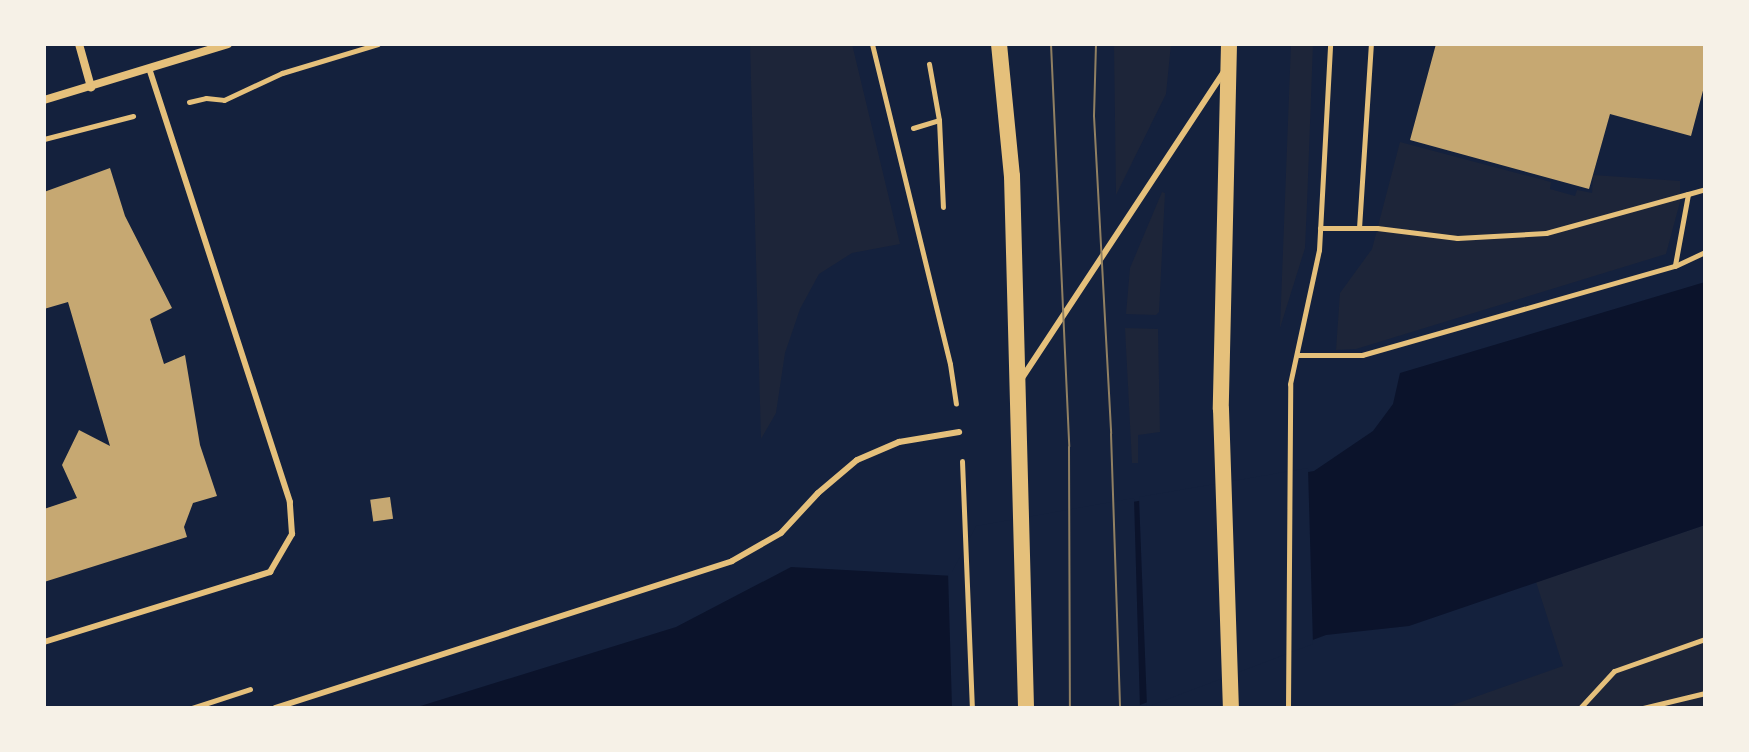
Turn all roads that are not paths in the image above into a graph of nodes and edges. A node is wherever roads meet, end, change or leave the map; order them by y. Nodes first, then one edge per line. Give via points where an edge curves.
1 (79, 44) edge
2 (228, 44) edge
3 (999, 44) edge
4 (1230, 52) edge
5 (149, 68) junction
6 (91, 87) junction
7 (44, 100) edge
8 (1018, 384) junction
9 (959, 432) road end
10 (44, 642) edge
11 (275, 708) edge
12 (1026, 708) edge
13 (1231, 708) edge

1 - 6 street
2 - 5 street
3 - 8 main road via 1012,176
4 - 8 lane
4 - 13 main road via 1221,409
5 - 6 street
5 - 10 lane via 290,502 292,534 270,572
6 - 7 street
8 - 12 main road
9 - 11 lane via 899,442 857,460 781,533 732,561

